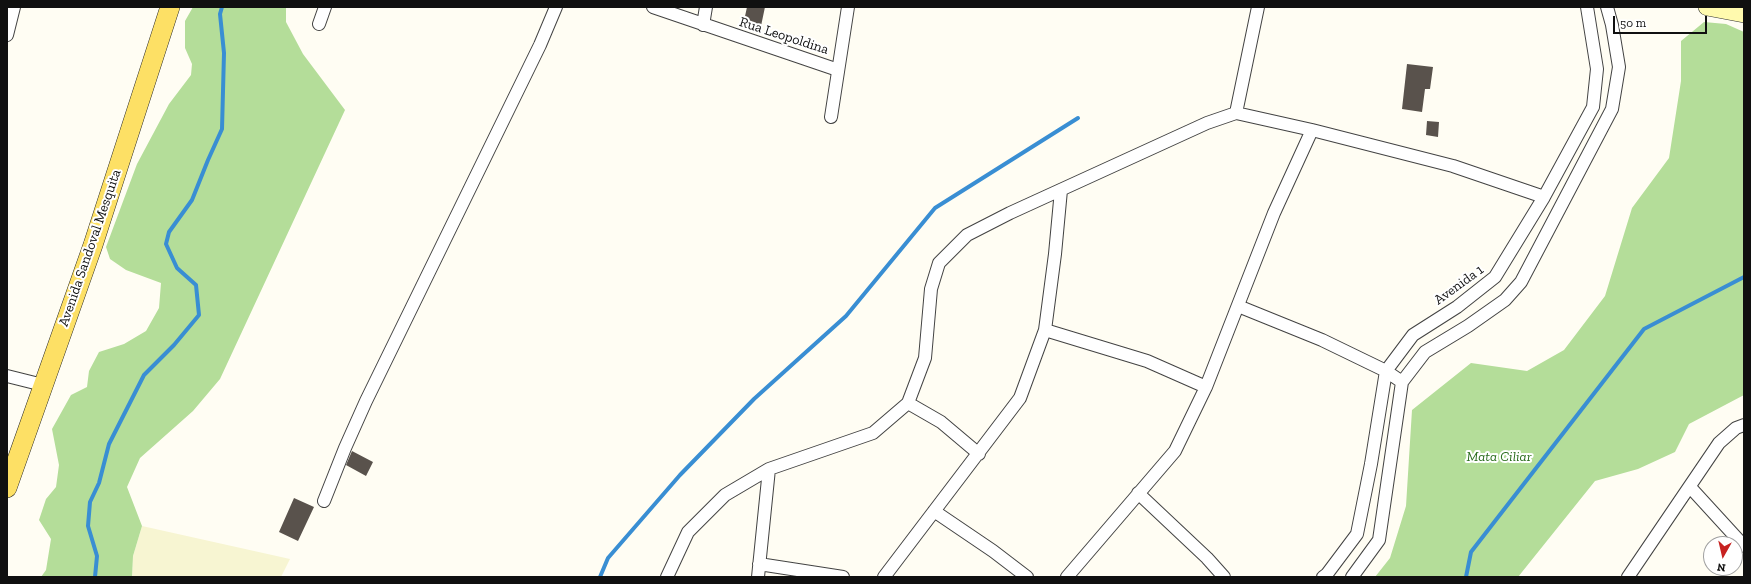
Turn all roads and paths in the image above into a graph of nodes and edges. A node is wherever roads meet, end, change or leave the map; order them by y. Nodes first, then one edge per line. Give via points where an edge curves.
1 (14, 7) edge
2 (170, 7) edge
3 (326, 7) edge
4 (556, 7) edge
5 (653, 7) edge
6 (706, 7) edge
7 (848, 7) edge
8 (1258, 7) edge
9 (1588, 7) edge
10 (1607, 7) edge
11 (1707, 7) edge
12 (1744, 14) edge
13 (318, 24) dead end
14 (703, 25) junction
15 (7, 35) edge
16 (838, 70) junction
17 (1236, 113) junction
18 (831, 117) dead end
19 (1312, 130) junction
20 (1061, 190) junction
21 (1544, 197) junction
22 (1238, 306) junction
23 (1046, 330) junction
24 (1386, 370) junction
25 (7, 376) edge
26 (1402, 382) junction
27 (43, 386) junction
28 (1206, 387) junction
29 (908, 403) junction
30 (1744, 425) edge
31 (979, 454) junction
32 (768, 469) junction
33 (1690, 487) junction
34 (7, 488) edge
35 (1138, 493) junction
36 (324, 502) dead end
37 (934, 511) junction
38 (1744, 546) edge
39 (759, 564) junction
40 (667, 577) edge
41 (758, 577) edge
42 (844, 577) edge
43 (884, 577) edge
44 (1027, 577) edge
45 (1067, 577) edge
46 (1224, 577) edge
47 (1323, 577) edge
48 (1352, 577) edge
49 (1628, 577) edge

1 - 15 street
2 - 27 main road, Avenida Sandoval Mesquita
3 - 13 street
4 - 36 street via 540,45 366,400
5 - 14 street, Rua Leopoldina
6 - 14 street
7 - 16 street
8 - 17 street
9 - 21 street, Avenida 1 via 1597,69 1593,107
10 - 26 street via 1619,67 1612,109 1521,282 1505,300 1425,352
11 - 12 main road
14 - 16 street, Rua Leopoldina
16 - 18 street
17 - 19 street
17 - 20 street via 1207,123
19 - 21 street via 1453,166
19 - 22 street via 1274,213
20 - 23 street
20 - 29 street via 967,235 939,263 931,289 925,358
21 - 24 street, Avenida 1 via 1495,277 1457,307 1413,335
22 - 24 street via 1322,340
22 - 28 street
23 - 28 street via 1147,361
23 - 31 street via 1020,398
24 - 26 street
24 - 47 street, Avenida 1 via 1357,534
25 - 27 street
26 - 48 street via 1379,540
27 - 34 main road, Avenida Sandoval Mesquita
28 - 35 street via 1174,451
29 - 31 street via 941,422
29 - 32 street via 873,433
30 - 33 street via 1736,428 1719,443
31 - 37 street
32 - 39 street
32 - 40 street via 725,495 688,532
33 - 38 street
33 - 49 street
35 - 45 street
35 - 46 street
37 - 43 street
37 - 44 street
39 - 41 street
39 - 42 street

